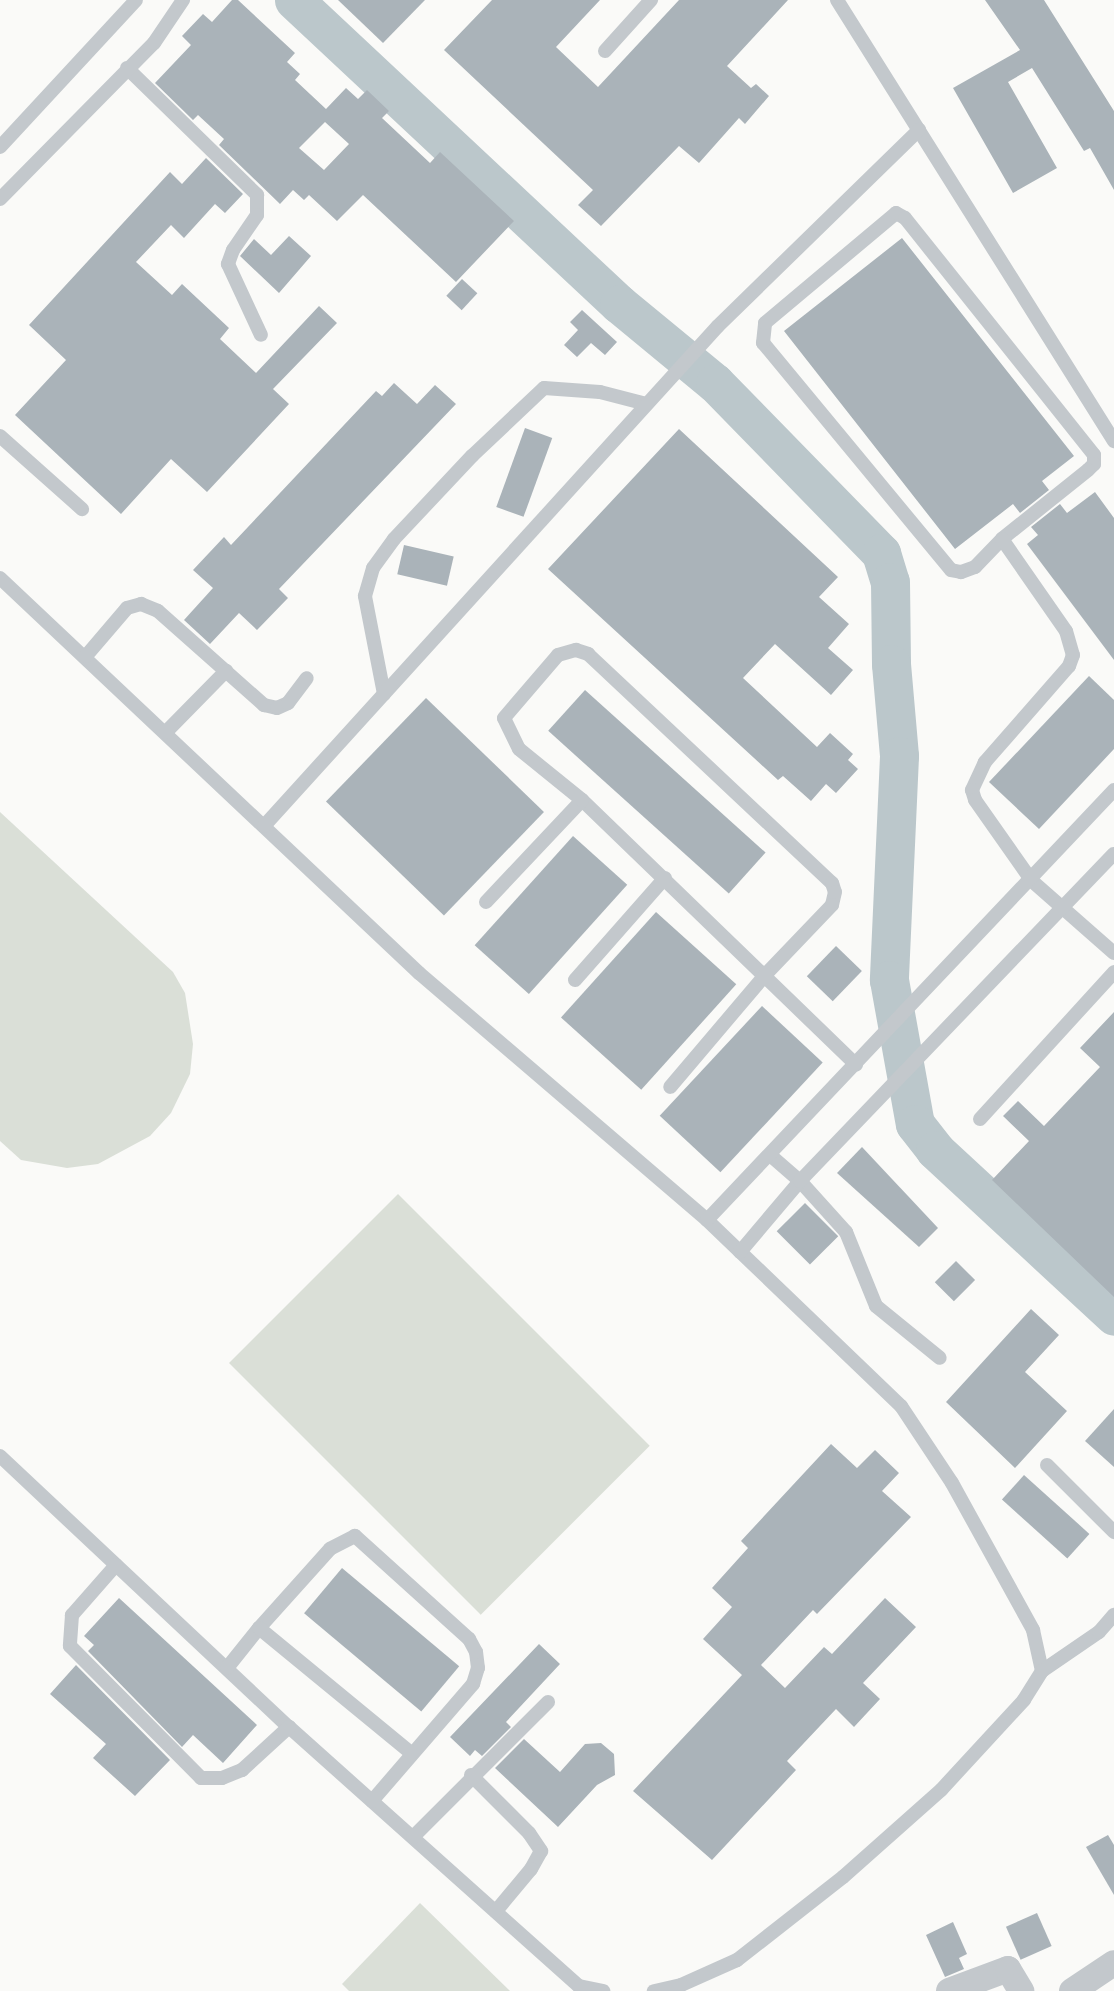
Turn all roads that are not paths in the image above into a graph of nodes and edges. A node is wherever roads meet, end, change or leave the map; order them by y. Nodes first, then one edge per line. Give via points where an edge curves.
1 (136, 0) edge
2 (183, 0) edge
3 (651, 0) edge
4 (837, 0) edge
5 (605, 51) dead end
6 (127, 68) junction
7 (919, 130) junction
8 (0, 147) edge
9 (0, 199) edge
10 (261, 335) dead end
11 (646, 404) junction
12 (1108, 421) edge
13 (0, 436) edge
14 (1114, 441) edge
15 (82, 509) dead end
16 (1002, 539) junction
17 (0, 578) edge
18 (86, 656) junction
19 (226, 671) junction
20 (307, 678) dead end
21 (384, 694) junction
22 (166, 732) junction
23 (1114, 790) edge
24 (582, 800) junction
25 (264, 826) junction
26 (1114, 854) edge
27 (665, 878) junction
28 (1032, 881) junction
29 (486, 902) dead end
30 (1064, 909) junction
31 (1114, 953) edge
32 (1114, 972) edge
33 (766, 974) junction
34 (575, 980) dead end
35 (856, 1065) junction
36 (670, 1087) dead end
37 (980, 1119) dead end
38 (770, 1155) junction
39 (800, 1181) junction
40 (707, 1220) junction
41 (740, 1252) junction
42 (940, 1358) dead end
43 (0, 1456) edge
44 (1047, 1465) dead end
45 (1114, 1533) edge
46 (116, 1564) junction
47 (1114, 1615) edge
48 (259, 1628) junction
49 (227, 1668) junction
50 (1042, 1671) junction
51 (548, 1702) dead end
52 (289, 1726) junction
53 (411, 1753) junction
54 (471, 1775) junction
55 (372, 1801) junction
56 (413, 1837) junction
57 (496, 1911) junction
58 (1114, 1963) edge
59 (603, 1991) edge
60 (654, 1991) edge
61 (949, 1991) edge
62 (1021, 1991) edge
63 (1072, 1991) edge

1 - 8 lane
2 - 6 lane via 161,34
3 - 5 lane
4 - 7 lane
6 - 9 lane
6 - 10 lane via 257,195 258,215 228,264
7 - 11 lane via 718,326
7 - 12 lane
11 - 21 lane
11 - 21 lane via 600,392 544,388 472,456 394,539 374,568 365,596
12 - 14 lane
13 - 15 lane
16 - 16 lane via 975,567 961,572 951,570 763,343 765,323 896,213 905,218 1094,455 1094,464 1088,470
16 - 28 lane via 1066,631 1073,655 1069,666 985,762 972,790
17 - 18 lane
18 - 19 lane via 127,608 141,604 158,611
18 - 22 lane
19 - 20 lane via 264,705 277,708 288,703
19 - 22 lane
21 - 25 lane
22 - 25 lane
23 - 28 lane
24 - 27 lane
24 - 29 lane
24 - 33 lane via 519,749 504,718 558,655 576,650 588,654 832,883 832,905
25 - 40 lane via 418,973
26 - 30 lane
27 - 33 lane
27 - 34 lane
28 - 30 lane
28 - 35 lane
30 - 31 lane
30 - 39 lane
32 - 37 lane
33 - 35 lane
33 - 36 lane
35 - 38 lane
38 - 39 lane
38 - 40 lane
39 - 41 lane
39 - 42 lane via 846,1232 876,1306
40 - 41 lane
41 - 50 lane via 901,1407 925,1439 1033,1630
43 - 46 lane
44 - 45 lane
46 - 49 lane
46 - 52 lane via 72,1615 70,1646 201,1778 222,1778 242,1770
47 - 50 lane via 1099,1632
48 - 49 lane
48 - 53 lane
48 - 53 lane via 330,1549 355,1536 365,1541 469,1639 476,1652 473,1684
49 - 52 lane
50 - 60 lane via 1024,1700 941,1790 843,1877 737,1960 681,1985
51 - 54 lane
52 - 55 lane
53 - 55 lane
54 - 56 lane
54 - 57 lane via 529,1833 541,1851
55 - 56 lane
56 - 57 lane
57 - 59 lane via 579,1986
58 - 63 street
61 - 62 street via 1006,1969

